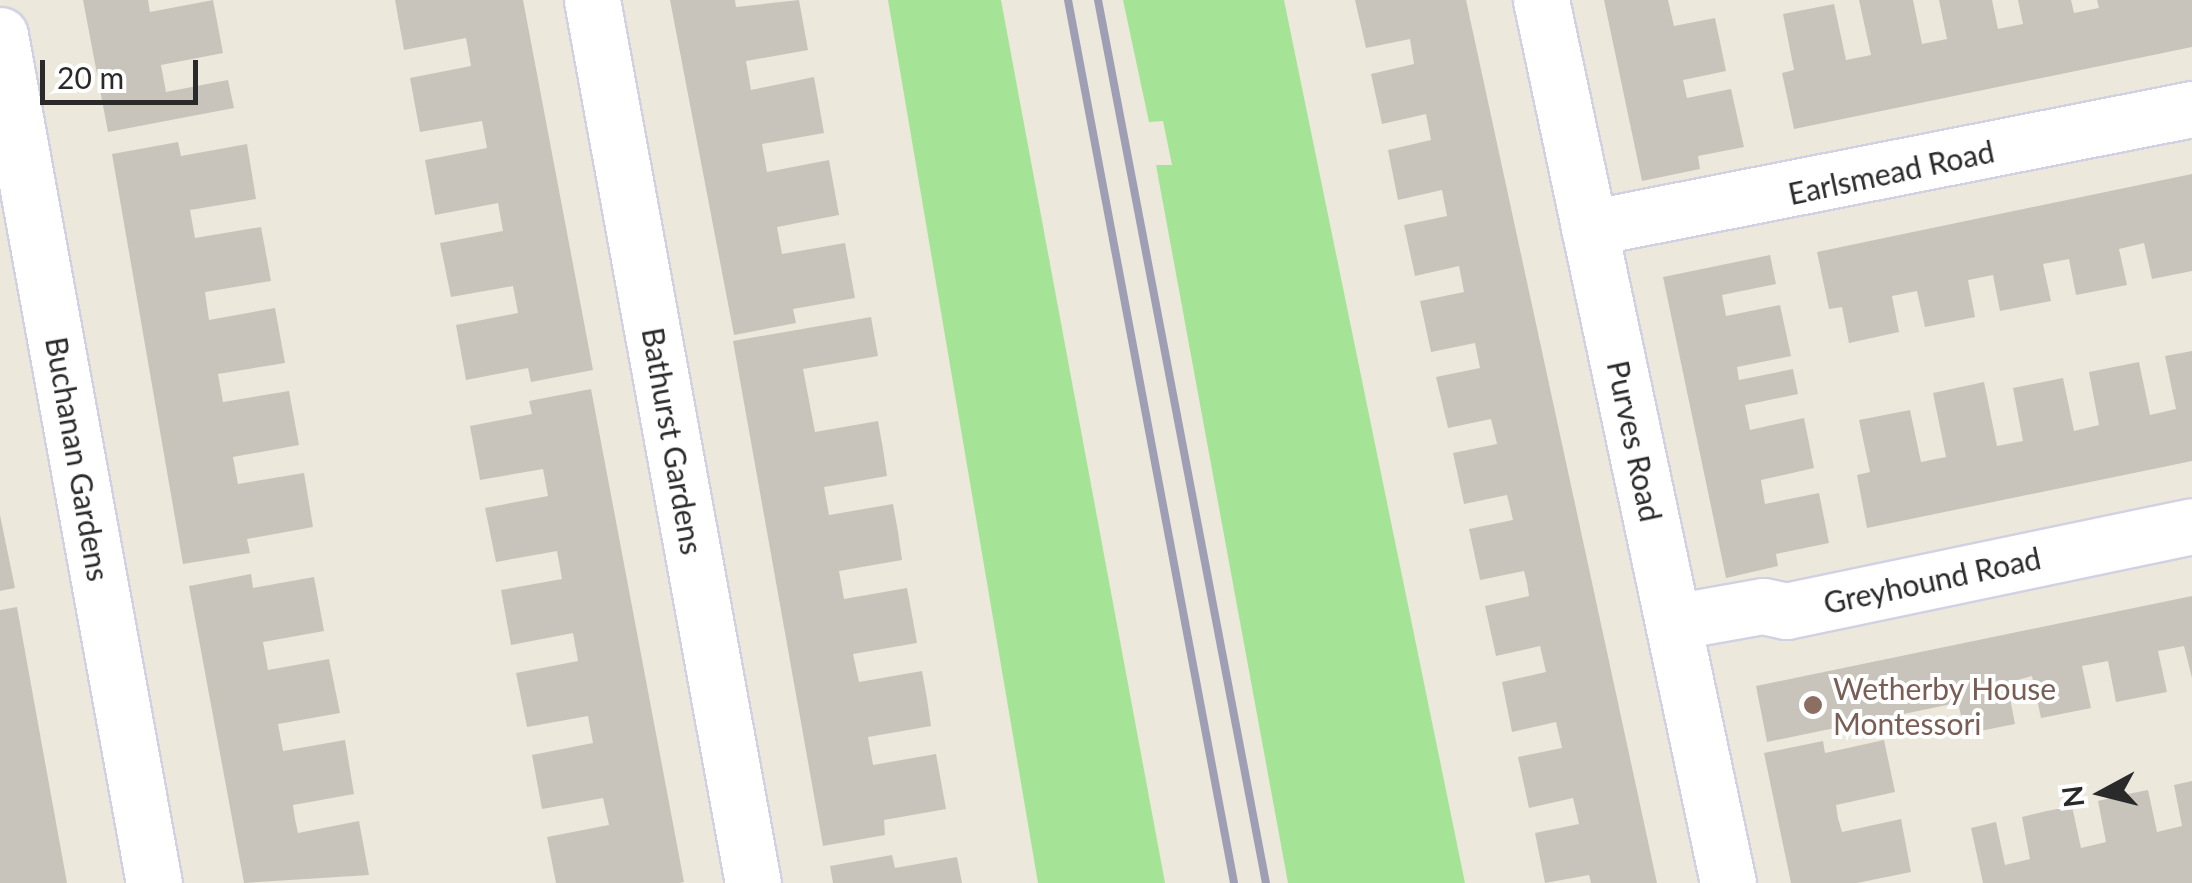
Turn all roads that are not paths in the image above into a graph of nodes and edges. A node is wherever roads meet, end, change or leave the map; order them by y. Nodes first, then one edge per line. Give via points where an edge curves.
1 (592, 0) edge
2 (1541, 0) edge
3 (0, 36) edge
4 (2192, 109) edge
5 (1589, 228) junction
6 (2192, 526) edge
7 (1673, 622) junction
8 (154, 883) edge
9 (753, 883) edge
10 (1728, 883) edge

1 - 9 street, Bathurst Gardens
2 - 5 street, Purves Road
3 - 8 street, Buchanan Gardens
4 - 5 street, Earlsmead Road
5 - 7 street, Purves Road
6 - 7 street, Greyhound Road via 1786,611 1763,606
7 - 10 street, Purves Road

